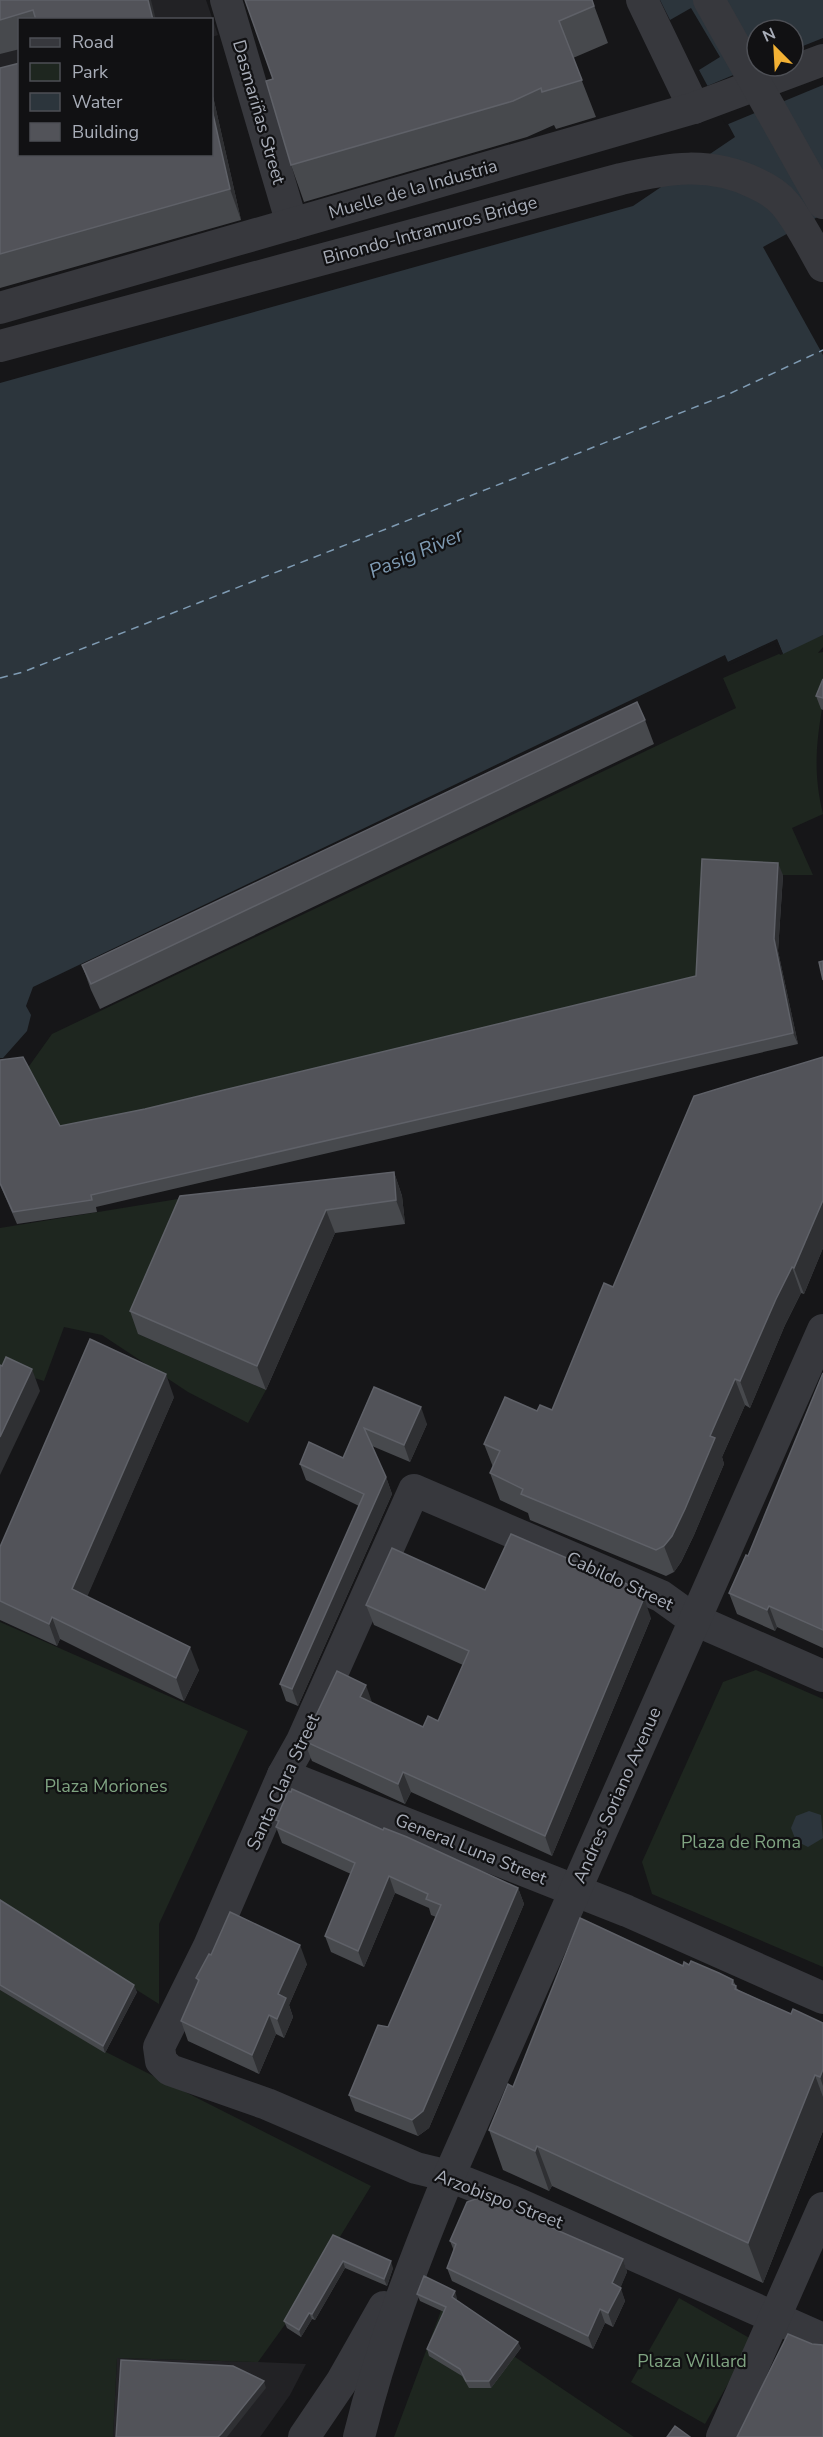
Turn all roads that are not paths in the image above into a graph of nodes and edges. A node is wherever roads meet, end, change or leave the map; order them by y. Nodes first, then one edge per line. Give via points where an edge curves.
1 (226, 0) edge
2 (642, 0) edge
3 (709, 0) edge
4 (823, 60) edge
5 (707, 103) junction
6 (823, 203) edge
7 (292, 224) junction
8 (823, 266) edge
9 (0, 308) edge
10 (0, 346) edge
11 (823, 1330) edge
12 (414, 1490) joint
13 (693, 1619) junction
14 (823, 1676) edge
15 (283, 1775) junction
16 (575, 1890) junction
17 (823, 1998) edge
18 (170, 2070) joint
19 (449, 2176) junction
20 (823, 2208) edge
21 (414, 2261) junction
22 (774, 2317) junction
23 (823, 2339) edge
24 (304, 2437) edge
25 (359, 2437) edge
26 (722, 2437) edge

1 - 7 street, Dasmariñas Street
2 - 5 street
3 - 6 street, bridge
4 - 5 street, Muelle de la Industria
5 - 7 street, Muelle de la Industria
7 - 9 street, Muelle de la Industria
8 - 10 street, Binondo-Intramuros Bridge via 801,226 776,195 725,171 678,167 598,185
11 - 13 street, Andres Soriano Avenue
12 - 13 street, Cabildo Street via 661,1596
12 - 15 street, Santa Clara Street via 302,1741
13 - 14 street, Cabildo Street
13 - 16 street, Andres Soriano Avenue
15 - 16 street, General Luna Street
15 - 18 street, Santa Clara Street via 209,1946 159,2047 161,2061
16 - 17 street, General Luna Street
16 - 19 street, Andres Soriano Avenue
18 - 19 street, Arzobispo Street via 267,2104 416,2168
19 - 21 street, Andres Soriano Avenue
19 - 22 street, Arzobispo Street
20 - 22 street
21 - 24 street, Andres Soriano Avenue
21 - 25 street, Andres Soriano Avenue
22 - 23 street, Arzobispo Street
22 - 26 street

